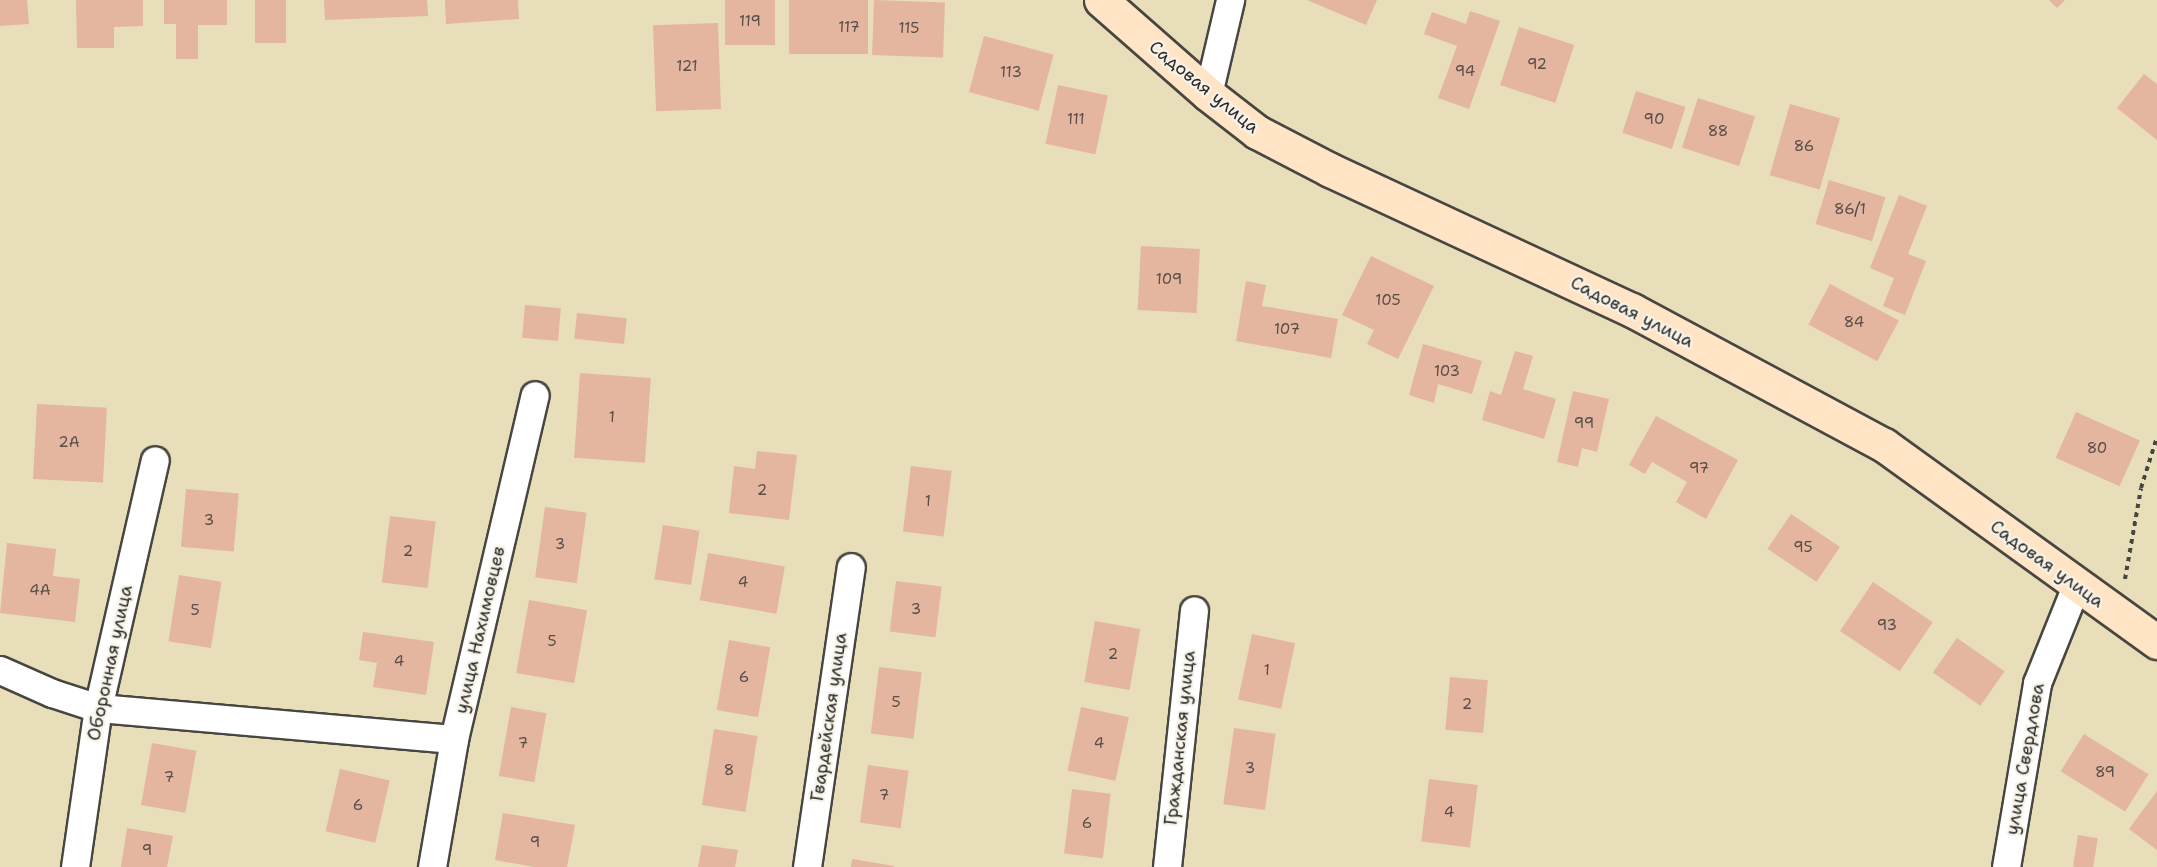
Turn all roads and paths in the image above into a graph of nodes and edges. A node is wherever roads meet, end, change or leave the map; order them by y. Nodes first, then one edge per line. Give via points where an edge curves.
1 (1101, 0) edge
2 (1230, 0) edge
3 (1208, 94) junction
4 (535, 395) dead end
5 (2157, 437) edge
6 (156, 460) dead end
7 (851, 567) dead end
8 (2076, 586) junction
9 (1194, 610) dead end
10 (2119, 615) junction
11 (2157, 642) edge
12 (0, 670) edge
13 (98, 708) junction
14 (454, 740) junction
15 (75, 867) edge
16 (432, 867) edge
17 (807, 867) edge
18 (1167, 867) edge
19 (2006, 867) edge

1 - 3 main road, Садовая улица
2 - 3 street
3 - 8 main road, Садовая улица via 1257,132 1330,170 1632,310 1884,445
4 - 14 street, улица Нахимовцев
5 - 10 path via 2141,488
6 - 13 street, Оборонная улица
7 - 17 street, Гвардейская улица
8 - 10 main road, Садовая улица
8 - 19 street, улица Свердлова via 2037,683
9 - 18 street, Гражданская улица
10 - 11 main road, Садовая улица
12 - 13 street
13 - 14 street
13 - 15 street, Оборонная улица
14 - 16 street, улица Нахимовцев

